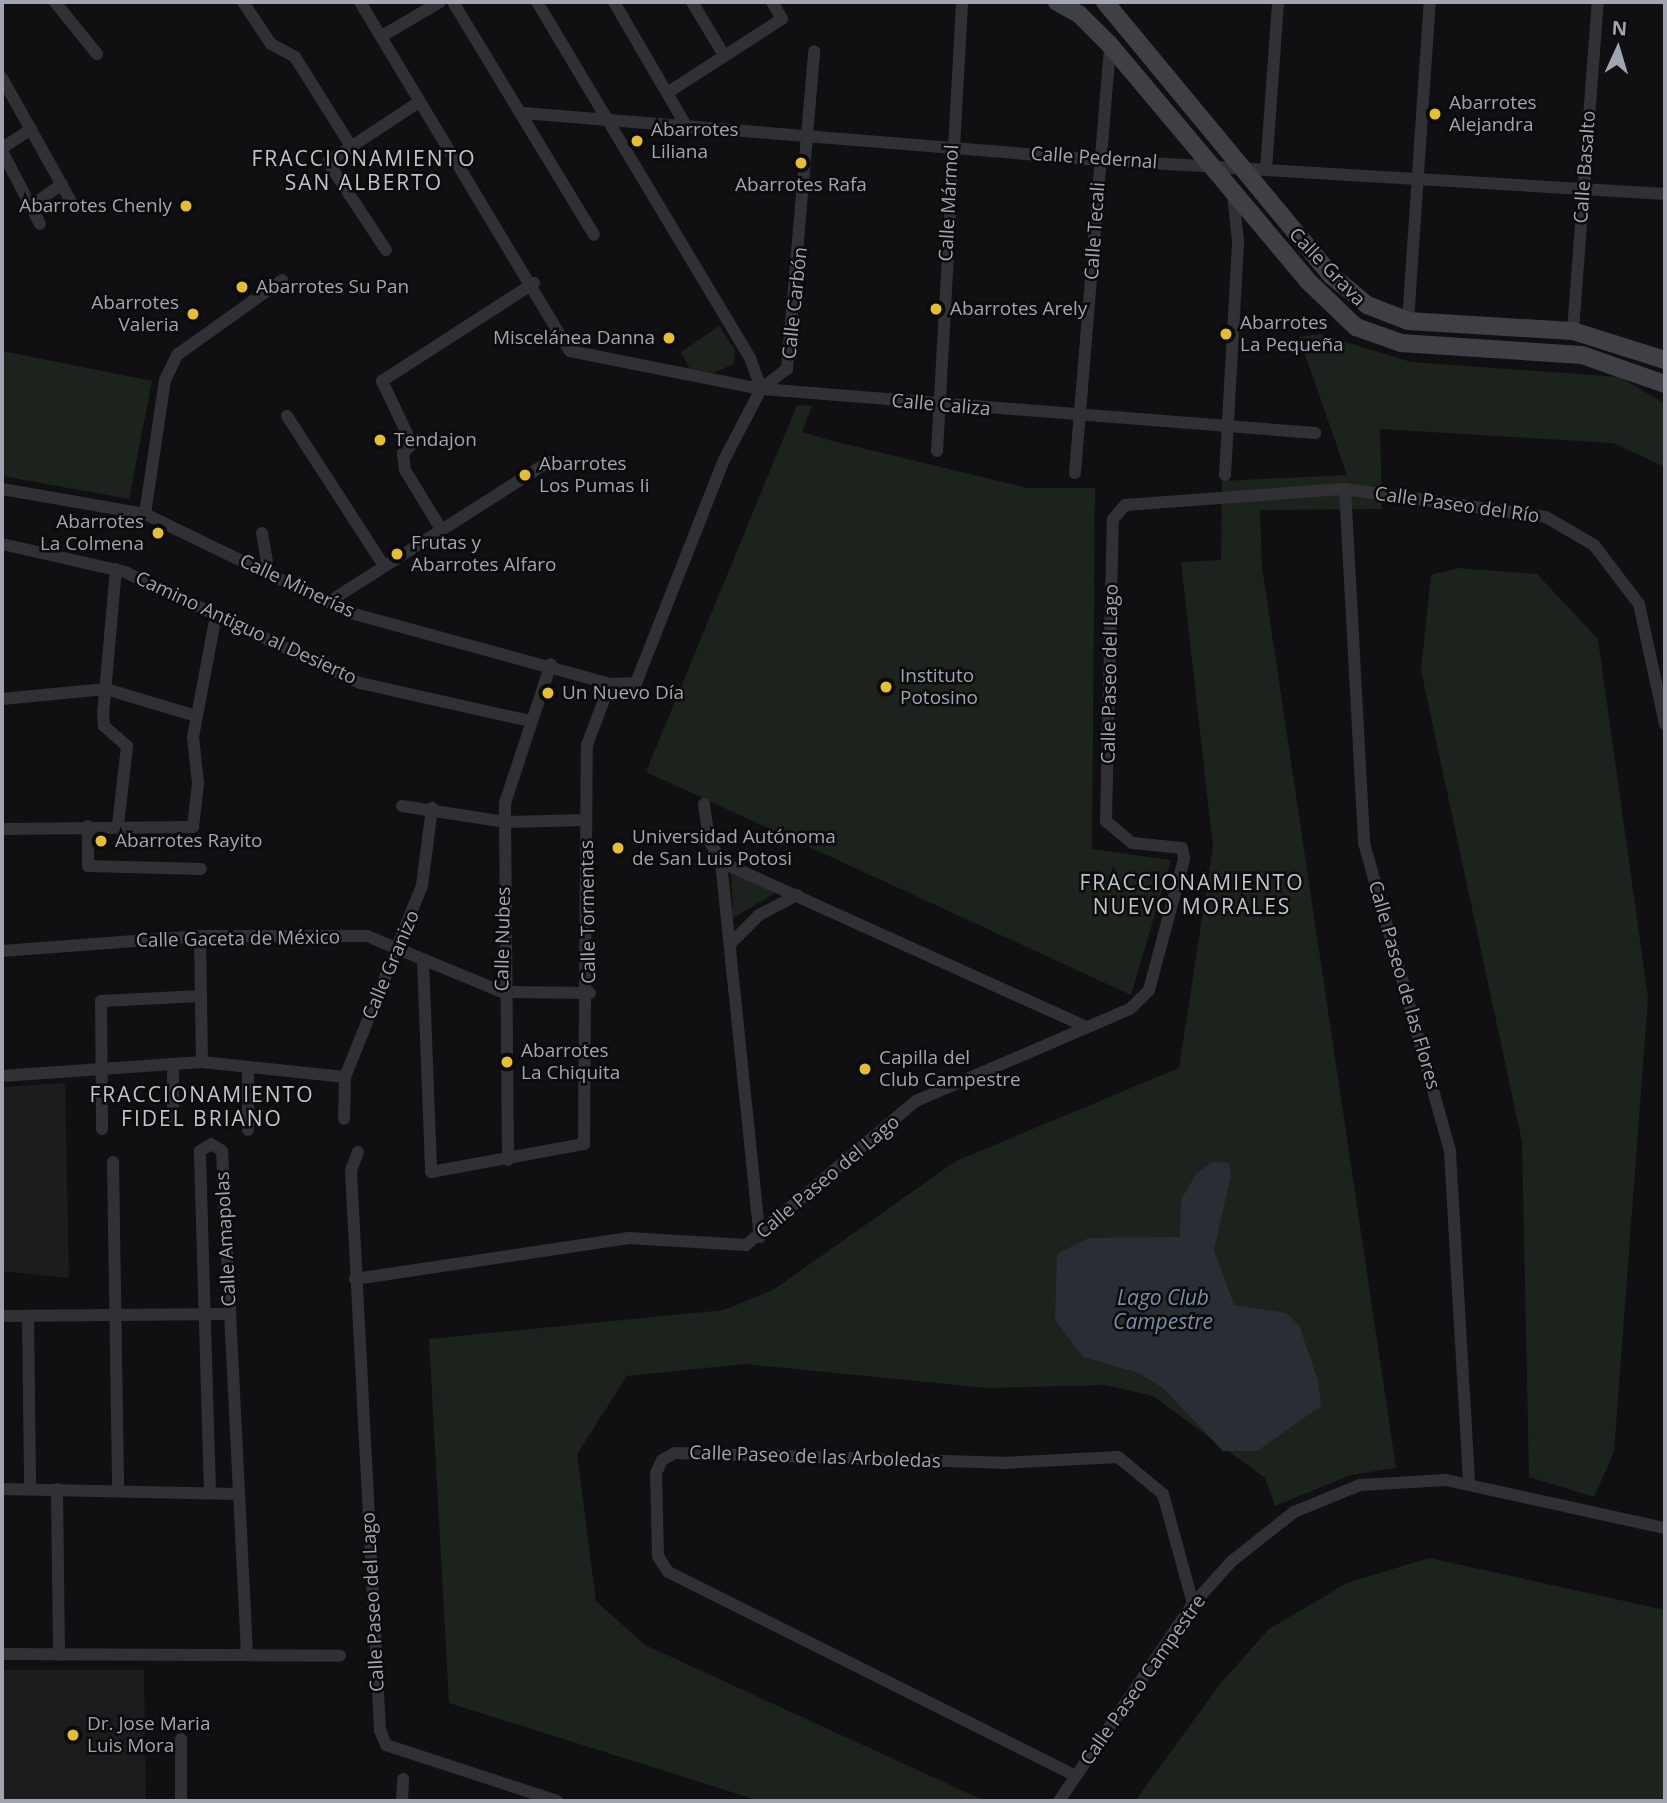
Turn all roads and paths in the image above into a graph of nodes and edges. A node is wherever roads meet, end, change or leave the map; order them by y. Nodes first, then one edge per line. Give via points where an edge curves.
1 (55, 2) edge
2 (243, 2) edge
3 (360, 2) edge
4 (440, 2) edge
5 (453, 2) edge
6 (537, 2) edge
7 (614, 2) edge
8 (692, 2) edge
9 (772, 2) edge
10 (962, 2) edge
11 (1057, 2) edge
12 (1105, 2) edge
13 (1278, 2) edge
14 (1430, 2) edge
15 (1598, 2) edge
16 (382, 36) junction
17 (1110, 45) junction
18 (814, 51) dead end
19 (97, 54) dead end
20 (724, 55) junction
21 (2, 78) edge
22 (667, 93) junction
23 (419, 102) junction
24 (523, 113) junction
25 (610, 120) junction
26 (688, 128) junction
27 (31, 129) junction
28 (809, 138) junction
29 (352, 148) junction
30 (952, 149) junction
31 (2, 150) edge
32 (1100, 160) junction
33 (1210, 165) junction
34 (1244, 167) junction
35 (1266, 170) junction
36 (1417, 179) junction
37 (62, 184) junction
38 (1584, 189) junction
39 (1665, 194) edge
40 (1233, 195) junction
41 (72, 203) dead end
42 (31, 206) junction
43 (40, 224) dead end
44 (594, 235) dead end
45 (386, 250) dead end
46 (282, 280) dead end
47 (534, 283) junction
48 (1408, 321) junction
49 (1573, 331) junction
50 (1664, 359) edge
51 (1665, 384) edge
52 (761, 389) junction
53 (940, 405) junction
54 (287, 416) dead end
55 (1081, 416) junction
56 (1228, 426) junction
57 (1315, 433) dead end
58 (937, 451) dead end
59 (548, 462) dead end
60 (1075, 473) dead end
61 (1225, 475) dead end
62 (2, 489) edge
63 (1345, 489) junction
64 (1116, 510) joint
65 (145, 513) junction
66 (441, 529) junction
67 (262, 533) dead end
68 (2, 544) edge
69 (384, 566) junction
70 (116, 569) junction
71 (269, 574) junction
72 (327, 603) junction
73 (216, 615) junction
74 (551, 664) junction
75 (636, 683) joint
76 (610, 684) junction
77 (106, 689) junction
78 (2, 699) edge
79 (197, 716) junction
80 (530, 721) junction
81 (1665, 724) edge
82 (704, 804) dead end
83 (402, 806) dead end
84 (432, 808) junction
85 (586, 820) junction
86 (505, 822) junction
87 (118, 825) junction
88 (88, 826) junction
89 (2, 829) edge
90 (721, 862) junction
91 (201, 869) dead end
92 (797, 895) junction
93 (200, 936) junction
94 (733, 942) junction
95 (2, 951) edge
96 (400, 951) junction
97 (423, 960) junction
98 (502, 992) junction
99 (590, 993) junction
100 (201, 996) junction
101 (1087, 1027) junction
102 (202, 1062) junction
103 (173, 1065) junction
104 (248, 1067) junction
105 (102, 1069) junction
106 (2, 1076) edge
107 (345, 1077) junction
108 (344, 1119) dead end
109 (173, 1120) dead end
110 (102, 1129) dead end
111 (248, 1130) dead end
112 (358, 1152) dead end
113 (508, 1160) junction
114 (113, 1162) dead end
115 (760, 1237) junction
116 (355, 1279) junction
117 (116, 1314) junction
118 (203, 1314) junction
119 (229, 1314) junction
120 (28, 1316) junction
121 (2, 1317) edge
122 (1469, 1481) junction
123 (30, 1488) junction
124 (2, 1489) edge
125 (57, 1489) junction
126 (118, 1489) junction
127 (209, 1493) junction
128 (236, 1494) junction
129 (1665, 1524) edge
130 (1193, 1604) junction
131 (247, 1653) junction
132 (2, 1654) edge
133 (59, 1655) junction
134 (340, 1656) dead end
135 (181, 1739) dead end
136 (1076, 1776) junction
137 (403, 1779) dead end
138 (181, 1801) edge
139 (402, 1801) edge
140 (557, 1801) edge
141 (1059, 1801) edge

1 - 19 street
2 - 29 street via 271,44 295,57
3 - 16 street
4 - 16 street
5 - 24 street
6 - 25 street
7 - 22 street
8 - 20 street
9 - 20 street via 782,19
10 - 30 street, Calle Mármol
11 - 17 main road, Calle Grava via 1079,14
12 - 34 main road, Calle Grava
13 - 35 street
14 - 36 street
15 - 38 street, Calle Basalto
16 - 23 street
17 - 32 street, Calle Tecali
17 - 33 main road, Calle Grava
18 - 28 street, Calle Carbón
20 - 22 street
21 - 27 street
22 - 26 street
23 - 29 street
23 - 47 street
24 - 25 street, Calle Pedernal
24 - 44 street
25 - 26 street, Calle Pedernal
25 - 52 street via 750,358
26 - 28 street, Calle Pedernal
27 - 31 street
27 - 37 street
28 - 30 street, Calle Pedernal
28 - 52 street, Calle Carbón via 790,358 780,377
29 - 45 street via 328,162
30 - 32 street, Calle Pedernal
30 - 53 street, Calle Mármol
31 - 42 street
32 - 33 street, Calle Pedernal
32 - 55 street, Calle Tecali
33 - 34 street, Calle Pedernal
33 - 40 main road, Calle Grava
34 - 35 street, Calle Pedernal
34 - 48 main road, Calle Grava via 1332,276 1367,305
35 - 36 street, Calle Pedernal
36 - 38 street, Calle Pedernal
36 - 48 street
37 - 41 street
37 - 42 street
38 - 39 street, Calle Pedernal
38 - 49 street, Calle Basalto
40 - 51 main road, Calle Grava via 1356,327 1401,343 1582,355
40 - 56 street via 1238,241
42 - 43 street
46 - 65 street via 177,355 165,380
47 - 52 street, Calle Caliza via 570,351
47 - 66 street via 382,381 412,444 403,453 405,470
48 - 49 main road, Calle Grava
49 - 50 main road, Calle Grava
52 - 53 street, Calle Caliza
52 - 75 street, Calle Carbón via 724,460
53 - 55 street, Calle Caliza
53 - 58 street, Calle Mármol
54 - 69 street
55 - 56 street, Calle Caliza
55 - 60 street, Calle Tecali
56 - 57 street, Calle Caliza
56 - 61 street
59 - 66 street
62 - 65 street, Calle Minerías
63 - 64 street, Calle Paseo del Río
63 - 81 street, Calle Paseo del Río via 1546,517 1594,545 1639,604
63 - 122 street, Calle Paseo de las Flores via 1364,843 1450,1152
64 - 101 street, Calle Paseo del Lago via 1106,821 1132,843 1182,848 1184,859 1149,990 1130,1009
65 - 71 street, Calle Minerías
66 - 69 street
67 - 71 street
68 - 70 street, Camino Antiguo al Desierto
69 - 72 street
70 - 73 street, Camino Antiguo al Desierto
70 - 77 street
71 - 72 street, Calle Minerías
72 - 74 street, Calle Minerías
73 - 79 street
73 - 80 street, Camino Antiguo al Desierto via 360,682
74 - 76 street, Calle Minerías
74 - 80 street, Calle Nubes
75 - 76 street, Calle Minerías
76 - 85 street, Calle Tormentas via 586,745
77 - 78 street
77 - 79 street
77 - 87 street via 104,726 127,746
79 - 87 street via 193,827
80 - 86 street, Calle Nubes via 510,775
82 - 90 street via 709,840
83 - 84 street
84 - 86 street
84 - 96 street, Calle Granizo via 422,885
85 - 86 street
85 - 99 street, Calle Tormentas
86 - 98 street, Calle Nubes
87 - 88 street
88 - 89 street
88 - 91 street via 88,866
90 - 92 street
90 - 94 street
92 - 94 street via 760,915
92 - 101 street
93 - 95 street, Calle Gaceta de México
93 - 96 street, Calle Gaceta de México via 367,936
93 - 100 street
94 - 115 street
96 - 97 street, Calle Gaceta de México
96 - 107 street, Calle Granizo
97 - 98 street, Calle Gaceta de México
97 - 113 street via 431,1172
98 - 99 street, Calle Gaceta de México
98 - 113 street, Calle Nubes
99 - 113 street, Calle Tormentas via 584,1144
100 - 102 street
100 - 105 street via 101,1001
101 - 115 street, Calle Paseo del Lago via 916,1101
102 - 103 street
102 - 104 street
103 - 105 street
103 - 109 street
104 - 107 street
104 - 111 street
105 - 106 street
105 - 110 street
107 - 108 street, Calle Granizo
112 - 116 street, Calle Paseo del Lago via 351,1170
114 - 117 street
115 - 116 street, Calle Paseo del Lago via 746,1245 629,1238
116 - 140 street, Calle Paseo del Lago via 380,1730 386,1745
117 - 118 street
117 - 120 street
117 - 126 street
118 - 119 street
118 - 119 street, Calle Amapolas via 200,1151 211,1144 222,1151
118 - 127 street, Calle Amapolas
119 - 128 street, Calle Amapolas
120 - 121 street
120 - 123 street
122 - 129 street, Calle Paseo Campestre
122 - 130 street, Calle Paseo Campestre via 1360,1485 1294,1512 1232,1561
123 - 124 street
123 - 125 street
125 - 126 street
125 - 133 street
126 - 127 street
127 - 128 street
128 - 131 street, Calle Amapolas
130 - 136 street, Calle Paseo Campestre
130 - 136 street, Calle Paseo de las Arboledas via 1163,1494 1118,1457 1003,1463 676,1452 662,1460 656,1473 658,1556 667,1572
131 - 133 street
131 - 134 street
132 - 133 street
135 - 138 street
136 - 141 street, Calle Paseo Campestre
137 - 139 street

